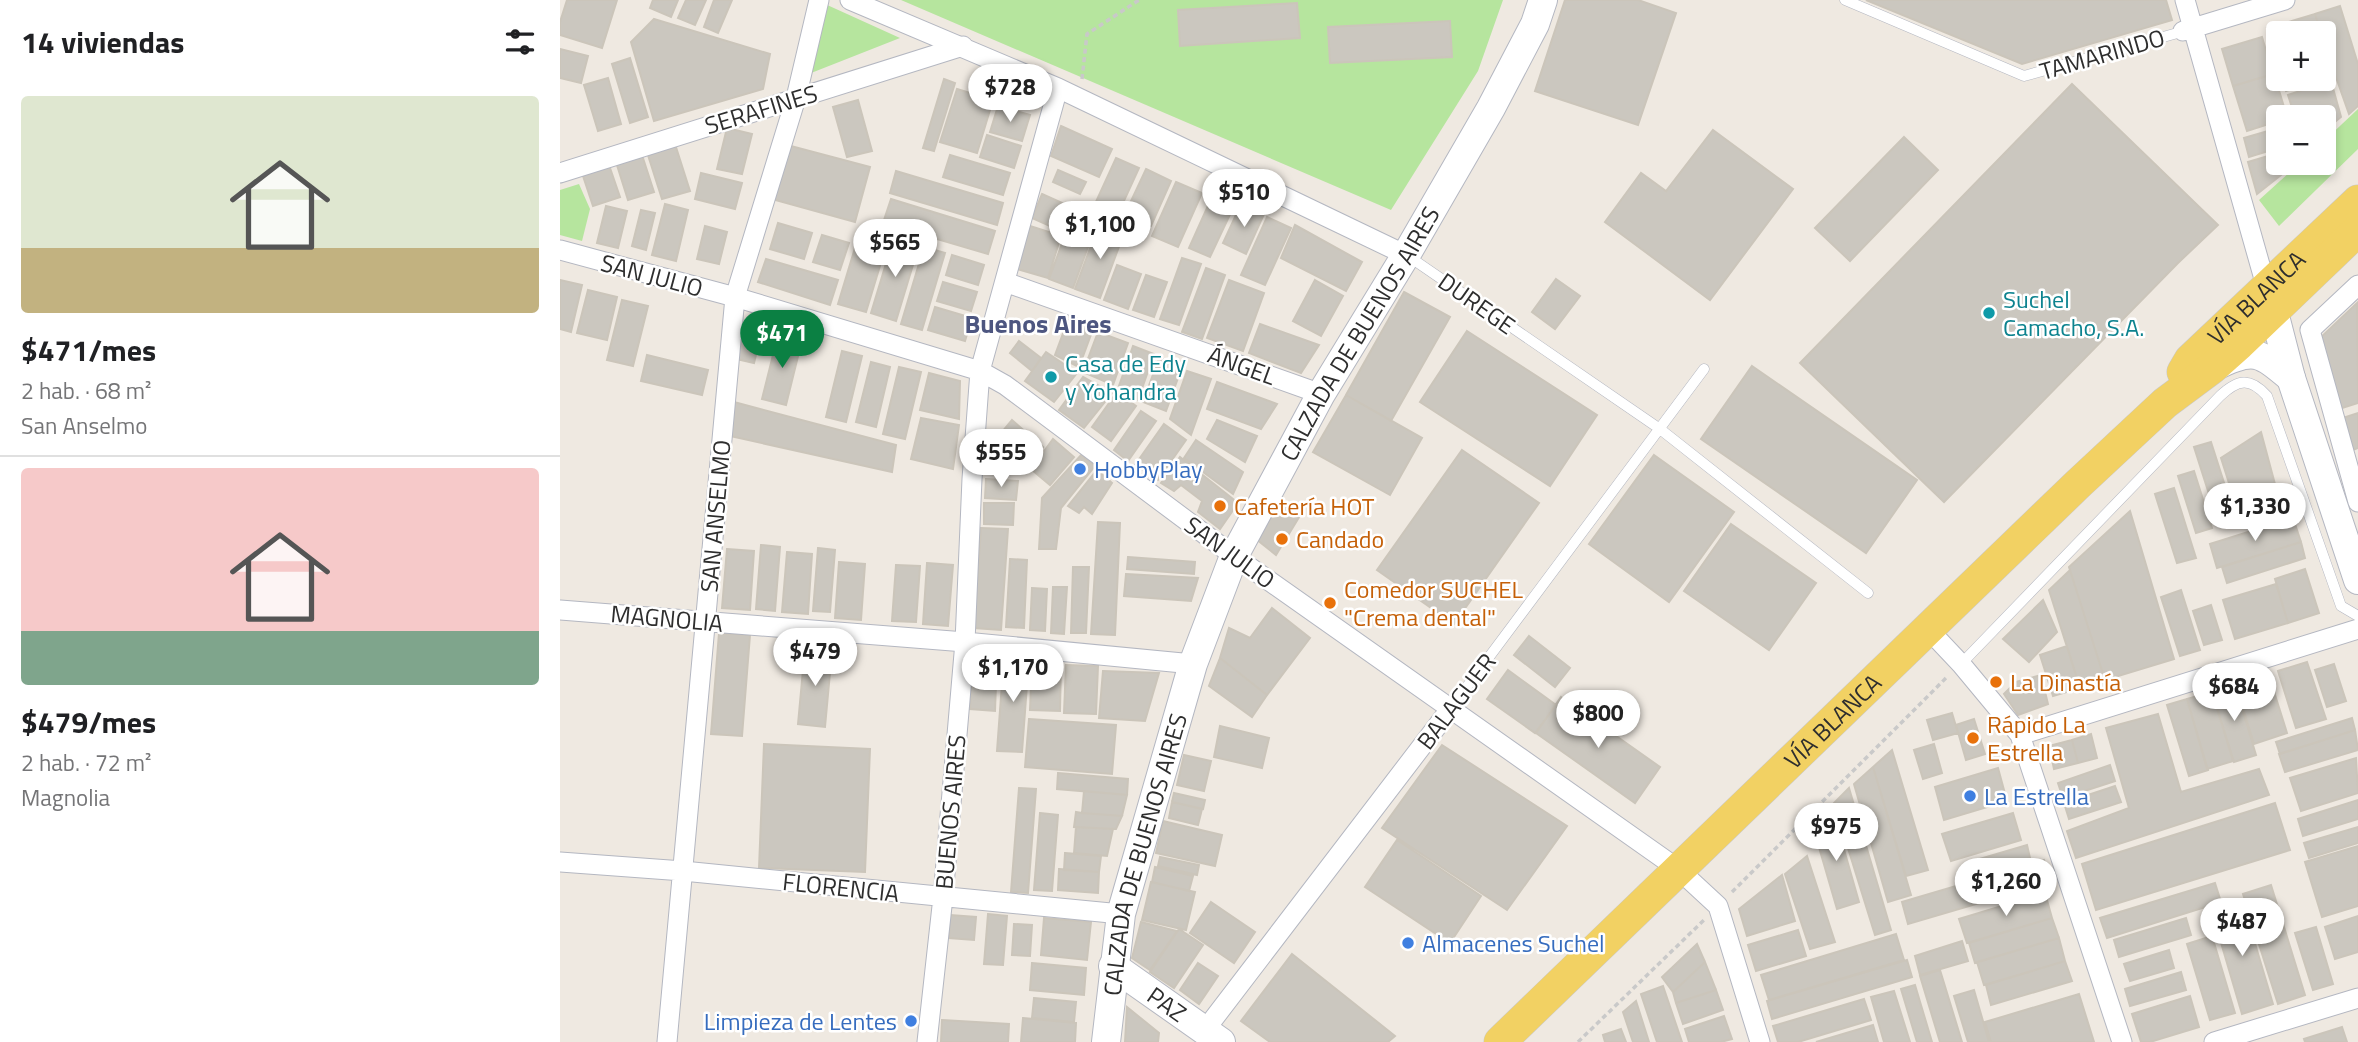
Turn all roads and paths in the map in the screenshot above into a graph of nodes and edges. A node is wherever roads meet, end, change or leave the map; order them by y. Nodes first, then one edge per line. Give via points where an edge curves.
1 (818, 0) edge
2 (850, 0) edge
3 (1139, 0) edge
4 (1543, 0) edge
5 (1845, 0) edge
6 (2185, 0) edge
7 (2285, 0) edge
8 (2187, 30) junction
9 (963, 46) junction
10 (1058, 88) junction
11 (796, 98) junction
12 (1079, 99) junction
13 (560, 173) edge
14 (2358, 201) edge
15 (2358, 230) edge
16 (560, 250) edge
17 (2358, 253) edge
18 (1406, 255) junction
19 (2326, 261) junction
20 (1004, 282) junction
21 (2358, 285) edge
22 (735, 297) junction
23 (2270, 298) junction
24 (2212, 368) junction
25 (1704, 369) dead end
26 (980, 371) junction
27 (2291, 378) junction
28 (1321, 394) junction
29 (2165, 403) junction
30 (1660, 429) junction
31 (2358, 502) edge
32 (1234, 556) junction
33 (2358, 580) edge
34 (1868, 593) dead end
35 (560, 610) edge
36 (2358, 616) edge
37 (706, 621) junction
38 (1927, 628) junction
39 (2358, 629) edge
40 (965, 642) junction
41 (1193, 664) junction
42 (1961, 664) junction
43 (1451, 708) junction
44 (2020, 734) junction
45 (560, 862) edge
46 (1678, 869) junction
47 (683, 871) junction
48 (943, 897) junction
49 (1718, 906) junction
50 (1121, 914) junction
51 (1113, 966) junction
52 (2358, 998) edge
53 (1213, 1036) edge
54 (667, 1042) edge
55 (928, 1042) edge
56 (1106, 1042) edge
57 (1500, 1042) edge
58 (1578, 1042) edge
59 (1760, 1042) edge
60 (2122, 1042) edge
61 (2214, 1042) edge

1 - 11 street, SAN ANSELMO
2 - 9 street, DUREGE
3 - 12 path via 1087,34
4 - 18 street, CALZADA DE BUENOS AIRES via 1497,98
5 - 8 lane, TAMARINDO via 2024,76
6 - 8 street
7 - 8 street, TAMARINDO
8 - 23 street
9 - 10 street, DUREGE
9 - 11 street, SERAFINES
10 - 12 street, DUREGE
10 - 20 street, BUENOS AIRES
11 - 13 street, SERAFINES
11 - 22 street, SAN ANSELMO
12 - 18 street, DUREGE
14 - 23 main road, VÍA BLANCA
15 - 19 main road, VÍA BLANCA
16 - 22 street, SAN JULIO
17 - 19 street
18 - 28 street, CALZADA DE BUENOS AIRES
18 - 30 lane, DUREGE
19 - 23 main road, VÍA BLANCA
20 - 26 street, BUENOS AIRES
20 - 28 street, ÁNGEL
21 - 31 street via 2309,330
22 - 26 street, SAN JULIO
22 - 37 street, SAN ANSELMO
23 - 24 main road, VÍA BLANCA
23 - 27 street
23 - 29 main road, VÍA BLANCA via 2190,360
24 - 27 street via 2237,355 2253,354 2266,356
24 - 29 main road, VÍA BLANCA
25 - 30 lane, BALAGUER
26 - 32 street, SAN JULIO
26 - 40 street, BUENOS AIRES
27 - 33 street
28 - 32 street, CALZADA DE BUENOS AIRES
29 - 38 main road, VÍA BLANCA
30 - 34 lane, DUREGE
30 - 43 lane, BALAGUER
32 - 41 street, CALZADA DE BUENOS AIRES
32 - 43 street, SAN JULIO
35 - 37 street, MAGNOLIA
36 - 42 lane via 2341,606 2267,396 2258,386 2243,382 2220,396
37 - 40 street, MAGNOLIA
37 - 47 street, SAN ANSELMO
38 - 42 street
38 - 46 main road, VÍA BLANCA
39 - 44 street
40 - 41 street, MAGNOLIA
40 - 48 street, BUENOS AIRES
41 - 50 street, CALZADA DE BUENOS AIRES
42 - 44 street
42 - 49 path
43 - 46 street, SAN JULIO
43 - 53 street, BALAGUER
44 - 60 street
45 - 47 street, FLORENCIA
46 - 49 street, SAN JULIO
46 - 57 main road, VÍA BLANCA
47 - 48 street, FLORENCIA
47 - 54 street, SAN ANSELMO
48 - 50 street, FLORENCIA
48 - 55 street, BUENOS AIRES
49 - 58 path
49 - 59 street
50 - 51 street, CALZADA DE BUENOS AIRES
51 - 53 street, PAZ
51 - 56 street, CALZADA DE BUENOS AIRES
52 - 61 street

